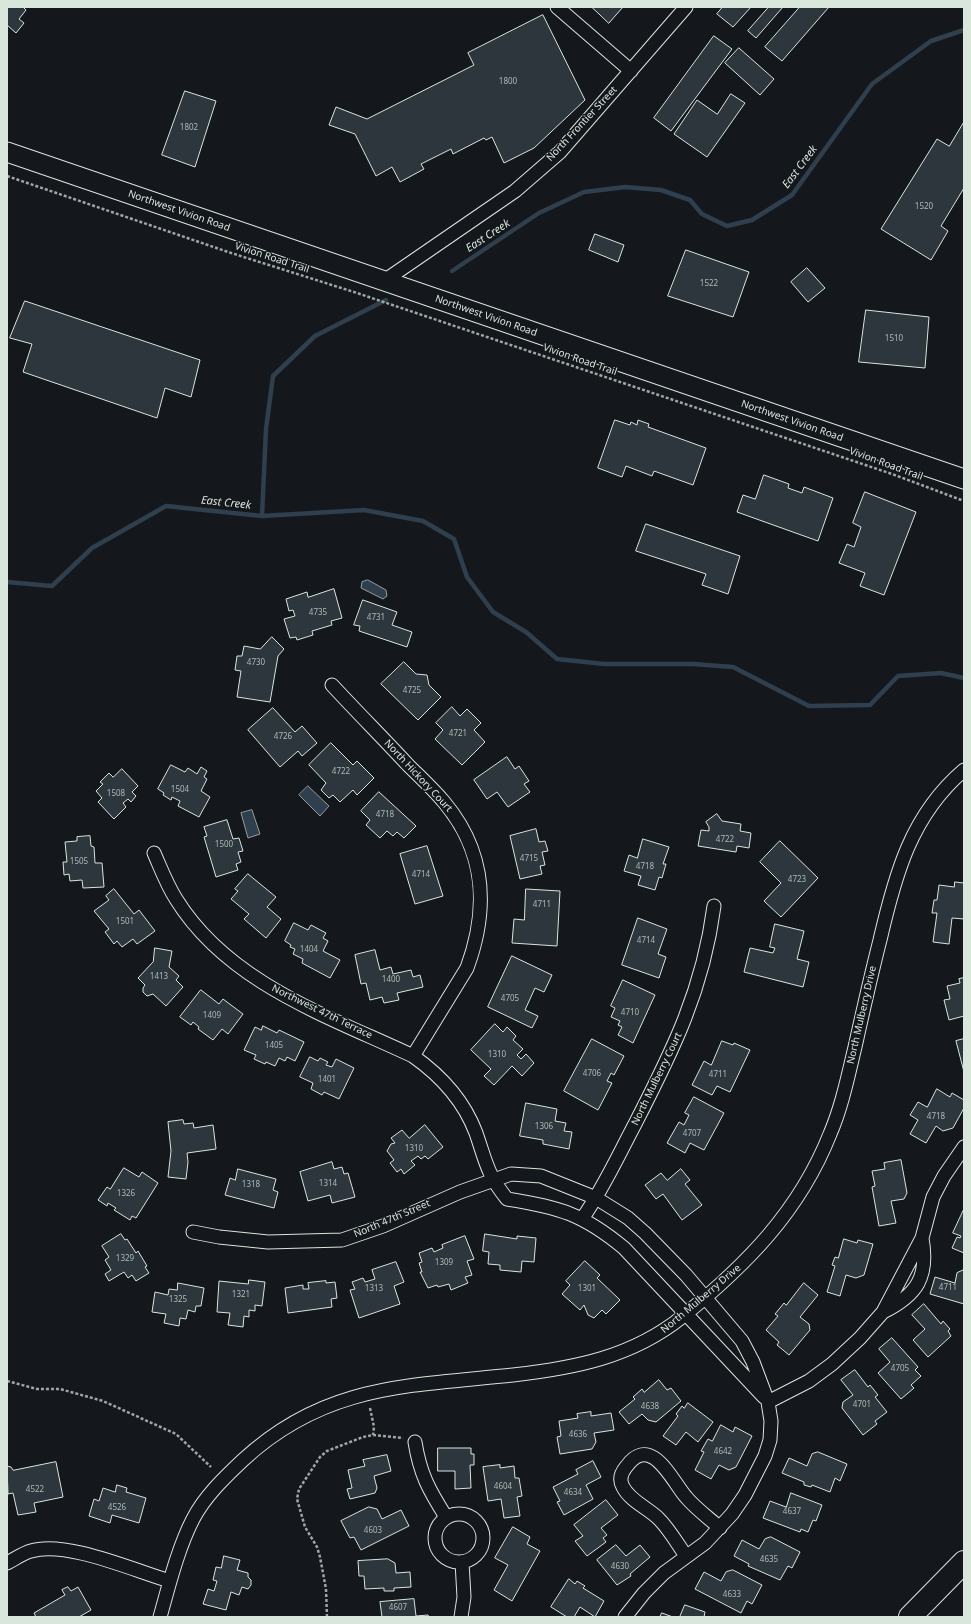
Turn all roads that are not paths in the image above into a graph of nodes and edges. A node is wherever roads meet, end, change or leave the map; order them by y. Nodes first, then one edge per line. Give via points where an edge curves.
1 (557, 7) edge
2 (686, 7) edge
3 (630, 71) junction
4 (7, 152) edge
5 (384, 281) junction
6 (964, 479) edge
7 (332, 685) dead end
8 (964, 770) edge
9 (154, 853) dead end
10 (714, 906) dead end
11 (412, 1056) junction
12 (964, 1147) edge
13 (493, 1181) junction
14 (596, 1198) junction
15 (582, 1219) junction
16 (193, 1232) dead end
17 (922, 1238) junction
18 (705, 1297) junction
19 (883, 1312) junction
20 (685, 1315) junction
21 (768, 1402) junction
22 (415, 1442) road end
23 (446, 1518) junction
24 (720, 1528) junction
25 (686, 1556) junction
26 (462, 1562) junction
27 (964, 1562) edge
28 (7, 1563) edge
29 (170, 1580) junction
30 (160, 1617) edge
31 (461, 1617) edge
32 (625, 1617) edge
33 (910, 1617) edge

1 - 3 street
2 - 3 street, North Frontier Street
3 - 5 street, North Frontier Street via 560,152 515,191
4 - 5 main road, Northwest Vivion Road
5 - 6 main road, Northwest Vivion Road
7 - 11 street, North Hickory Court via 444,802 463,828 477,865 481,911 472,954 467,968
8 - 18 street, North Mulberry Drive via 946,787 921,820 908,843 888,902 839,1109 814,1171 764,1243
9 - 11 street, Northwest 47th Terrace via 184,911 216,947 243,969 271,988
10 - 14 street, North Mulberry Court via 710,938 701,973 680,1034
11 - 13 street, Northwest 47th Terrace via 447,1084 475,1132
12 - 17 street via 933,1197
13 - 14 street, North 47th Street via 511,1174 541,1176
13 - 15 street, Northwest 47th Terrace via 507,1199 564,1210
13 - 16 street, North 47th Street via 342,1240 268,1242
14 - 15 street, North Mulberry Court
14 - 18 street, North 47th Street via 628,1218 645,1233
15 - 20 street, Northwest 47th Terrace via 624,1248
17 - 19 street
17 - 19 street via 925,1254 920,1280 899,1304
18 - 20 street, North Mulberry Drive
18 - 21 street, North 47th Street via 742,1341
19 - 21 street via 832,1364 810,1381
20 - 21 street, Northwest 47th Terrace
20 - 29 street, North Mulberry Drive via 648,1342 584,1364 538,1372 379,1390 313,1411 266,1440 212,1490 192,1520
21 - 24 street, North 47th Street via 771,1421 766,1456 746,1496
22 - 23 street via 418,1464 426,1484
23 - 26 street via 438,1525 434,1535 436,1546 446,1559
23 - 26 street via 456,1514 467,1516 476,1522 481,1530 482,1541 479,1551 472,1558
24 - 25 street, North 47th Street via 705,1543
24 - 25 street via 690,1501 665,1466 654,1457 643,1455 633,1459 621,1475 622,1485 628,1495 660,1521
25 - 32 street, North 47th Street via 664,1573
26 - 31 street via 464,1597
27 - 33 highway
28 - 29 street via 32,1551 51,1548 74,1551
29 - 30 street, North Mulberry Drive

